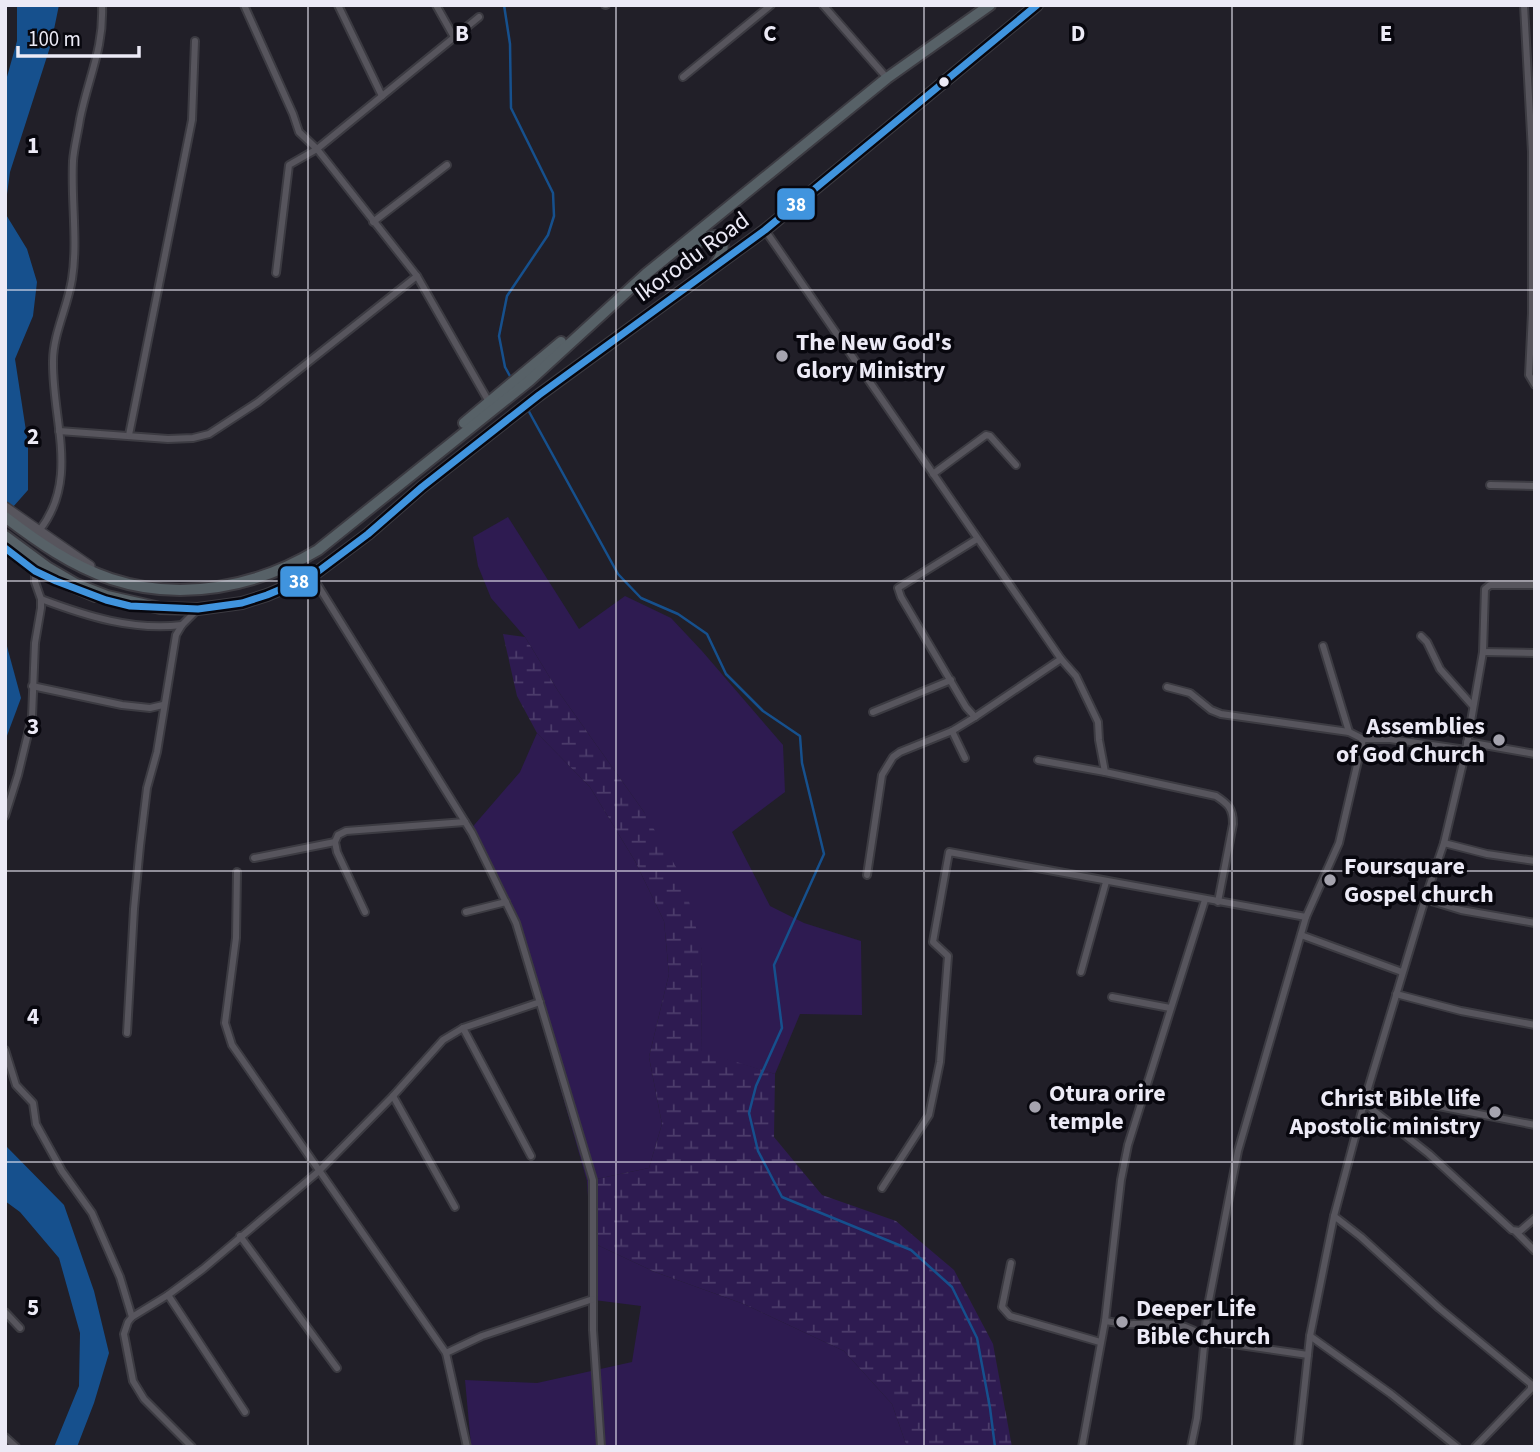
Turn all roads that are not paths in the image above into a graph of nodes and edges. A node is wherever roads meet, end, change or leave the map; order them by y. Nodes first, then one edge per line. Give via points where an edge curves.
1 (102, 5) edge
2 (244, 5) edge
3 (338, 5) edge
4 (436, 5) edge
5 (771, 5) edge
6 (823, 5) edge
7 (990, 5) edge
8 (1037, 5) edge
9 (1524, 5) edge
10 (479, 17) dead end
11 (454, 37) junction
12 (195, 41) dead end
13 (683, 77) dead end
14 (887, 78) junction
15 (382, 96) junction
16 (317, 149) junction
17 (1534, 152) edge
18 (447, 165) dead end
19 (373, 222) junction
20 (765, 230) junction
21 (713, 268) junction
22 (276, 273) dead end
23 (646, 275) junction
24 (416, 276) junction
25 (1535, 385) edge
26 (501, 397) junction
27 (489, 402) junction
28 (59, 431) junction
29 (129, 435) junction
30 (1016, 465) dead end
31 (933, 474) junction
32 (1490, 485) dead end
33 (1535, 486) edge
34 (5, 507) edge
35 (358, 516) junction
36 (5, 517) edge
37 (18, 521) junction
38 (39, 531) junction
39 (977, 539) junction
40 (6, 540) edge
41 (35, 571) junction
42 (312, 576) junction
43 (138, 585) junction
44 (1535, 585) edge
45 (41, 599) junction
46 (160, 608) junction
47 (198, 609) junction
48 (182, 625) junction
49 (1421, 636) dead end
50 (1323, 646) dead end
51 (1483, 652) junction
52 (1535, 653) edge
53 (1061, 659) junction
54 (951, 680) junction
55 (32, 686) junction
56 (1167, 687) dead end
57 (163, 705) junction
58 (1472, 705) junction
59 (873, 712) dead end
60 (975, 717) junction
61 (952, 731) junction
62 (1349, 732) junction
63 (1363, 739) junction
64 (1467, 746) junction
65 (1535, 754) edge
66 (965, 758) dead end
67 (1038, 761) dead end
68 (1105, 772) junction
69 (5, 816) edge
70 (465, 822) junction
71 (335, 842) junction
72 (1444, 843) junction
73 (254, 858) dead end
74 (1535, 861) edge
75 (237, 872) dead end
76 (867, 875) dead end
77 (1106, 882) junction
78 (1205, 900) junction
79 (1424, 900) junction
80 (506, 902) junction
81 (1218, 902) junction
82 (365, 912) dead end
83 (466, 912) dead end
84 (1306, 917) junction
85 (1535, 923) edge
86 (1301, 935) junction
87 (1081, 972) dead end
88 (1402, 972) junction
89 (1396, 994) junction
90 (1112, 997) dead end
91 (540, 1002) junction
92 (1170, 1008) junction
93 (1535, 1025) edge
94 (463, 1028) junction
95 (127, 1033) dead end
96 (5, 1050) edge
97 (1367, 1092) junction
98 (393, 1096) junction
99 (1364, 1103) junction
100 (1535, 1125) edge
101 (531, 1156) dead end
102 (318, 1171) junction
103 (882, 1188) dead end
104 (455, 1207) dead end
105 (1334, 1216) junction
106 (1535, 1218) edge
107 (1516, 1232) junction
108 (240, 1236) junction
109 (1535, 1251) edge
110 (1011, 1263) dead end
111 (168, 1296) junction
112 (593, 1299) junction
113 (5, 1312) edge
114 (132, 1317) junction
115 (1105, 1321) junction
116 (20, 1328) dead end
117 (1310, 1336) junction
118 (1205, 1340) junction
119 (1100, 1342) junction
120 (446, 1353) junction
121 (1308, 1355) junction
122 (337, 1368) dead end
123 (245, 1412) dead end
124 (5, 1437) edge
125 (190, 1446) edge
126 (16, 1447) edge
127 (467, 1447) edge
128 (601, 1447) edge
129 (1082, 1447) edge
130 (1191, 1447) edge
131 (1298, 1447) edge
132 (1457, 1447) edge
133 (1475, 1447) edge

1 - 28 street via 99,55 73,159 73,276 52,358
2 - 16 street via 299,132
3 - 15 street
4 - 11 street
5 - 13 street
6 - 14 street
7 - 14 highway, Ikorodu Road
8 - 20 highway, Ikorodu Road
9 - 17 street
10 - 11 street
11 - 15 street
12 - 29 street via 192,120
14 - 23 highway, Ikorodu Road
15 - 16 street
16 - 19 street
16 - 22 street via 289,165
17 - 25 street via 1529,375
18 - 19 street
19 - 24 street
20 - 21 highway, Ikorodu Road
20 - 31 street
21 - 23 highway via 723,248 716,236 693,244
21 - 42 highway, Ikorodu Road via 422,487
23 - 26 highway, Ikorodu Road
24 - 27 street
24 - 29 street via 258,402 209,434 167,439
26 - 27 highway, Ikorodu Road
26 - 35 highway, Ikorodu Road
27 - 35 highway, Ikorodu Road
28 - 29 street
28 - 38 street via 61,486
30 - 31 street via 986,435
31 - 39 street
32 - 33 street
34 - 37 street, Ikorodu Road
35 - 43 highway, Ikorodu Road via 318,550 258,578 196,590
36 - 37 highway, Ikorodu Road
37 - 38 street, Ikorodu Road
37 - 43 highway, Ikorodu Road via 60,555 113,580
38 - 43 street, Ikorodu Road via 87,564
39 - 53 street
39 - 54 street via 898,588
40 - 41 street, Ikorodu Road
40 - 46 highway, Ikorodu Road via 76,584
41 - 45 street
41 - 46 street, Ikorodu Road via 106,600
42 - 47 highway, Ikorodu Road via 242,603
42 - 70 street
44 - 51 street via 1490,585 1485,589
45 - 48 street via 139,627
45 - 55 street
46 - 47 highway, Ikorodu Road
47 - 48 street
48 - 57 street via 176,635
49 - 58 street via 1440,669
50 - 62 street
51 - 52 street
51 - 58 street
53 - 60 street
53 - 68 street via 1076,676 1098,722
54 - 59 street
54 - 60 street
55 - 57 street via 122,705
55 - 69 street via 32,717
56 - 62 street via 1190,693 1221,714
57 - 95 street via 140,846
58 - 64 street
60 - 61 street
61 - 66 street
61 - 76 street via 900,752 888,764 882,775
62 - 63 street
63 - 64 street
63 - 84 street via 1339,843
64 - 65 street
64 - 72 street
67 - 68 street
68 - 81 street via 1216,796 1229,805 1233,824
70 - 71 street via 346,831
70 - 80 street
71 - 73 street
71 - 82 street
72 - 74 street
72 - 79 street
75 - 102 street via 236,938 226,1032
77 - 78 street
77 - 87 street
77 - 103 street via 949,852 933,942 948,956 937,1076 929,1115
78 - 81 street
78 - 92 street
79 - 85 street
79 - 88 street
80 - 83 street
80 - 91 street
81 - 84 street
84 - 86 street
86 - 88 street
86 - 118 street via 1238,1151
88 - 89 street
89 - 93 street
89 - 97 street
90 - 92 street
91 - 94 street
91 - 112 street via 593,1180
92 - 115 street via 1123,1168
94 - 98 street via 443,1040
94 - 101 street
96 - 114 street via 16,1085 33,1103 36,1124 92,1213
97 - 99 street
97 - 100 street
98 - 102 street
98 - 104 street
99 - 105 street
99 - 107 street
102 - 108 street
102 - 120 street
105 - 117 street
105 - 133 street via 1531,1384
106 - 107 street
107 - 109 street
108 - 111 street
108 - 122 street
110 - 119 street via 1002,1307 1010,1317
111 - 114 street
111 - 123 street
112 - 120 street via 482,1336
112 - 128 street
113 - 116 street
114 - 125 street via 124,1334 133,1381 144,1399
115 - 118 street via 1170,1324
115 - 119 street
117 - 121 street
117 - 132 street
118 - 121 street
118 - 130 street
119 - 129 street
120 - 127 street
121 - 131 street
124 - 126 street

